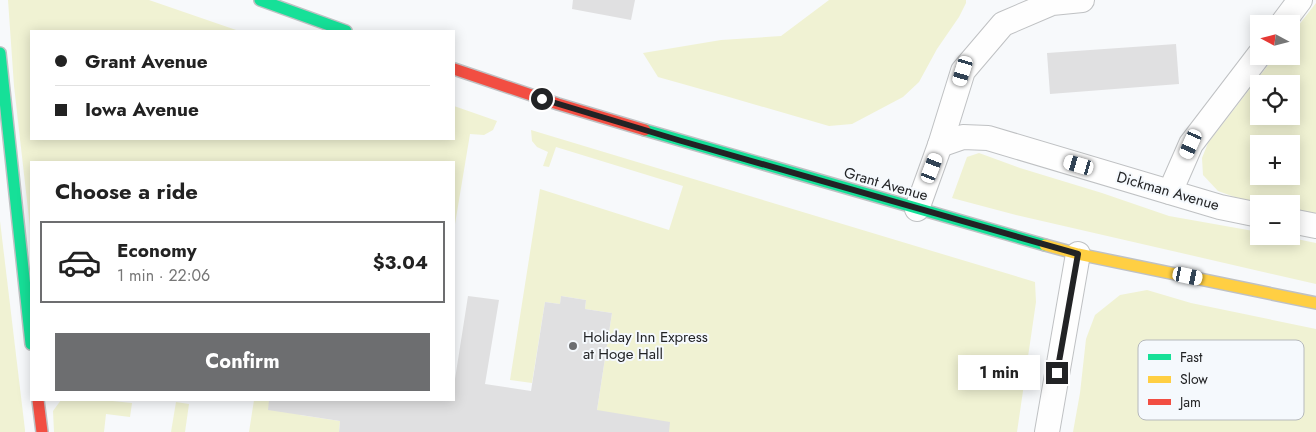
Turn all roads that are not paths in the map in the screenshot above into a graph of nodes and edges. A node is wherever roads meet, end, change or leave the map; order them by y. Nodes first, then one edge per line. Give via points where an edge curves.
1 (260, 0) edge
2 (1082, 0) edge
3 (1300, 0) edge
4 (1289, 15) edge
5 (343, 30) edge
6 (0, 54) edge
7 (1251, 65) edge
8 (455, 69) edge
9 (940, 145) junction
10 (1170, 192) junction
11 (917, 209) junction
12 (1250, 213) edge
13 (1300, 223) edge
14 (1316, 226) edge
15 (1078, 254) junction
16 (1316, 303) edge
17 (30, 335) edge
18 (38, 401) edge
19 (42, 432) edge
20 (1048, 432) edge

1 - 5 main road
2 - 9 street via 1052,3 1003,24 963,71
3 - 4 street
6 - 17 main road
7 - 10 street via 1191,144
8 - 11 main road, Grant Avenue via 613,121
9 - 10 street, Dickman Avenue via 964,137 988,138
9 - 11 street
10 - 12 street, Dickman Avenue via 1220,208
11 - 15 main road, Grant Avenue
13 - 14 street
15 - 16 main road, Grant Avenue
15 - 20 street
18 - 19 main road

